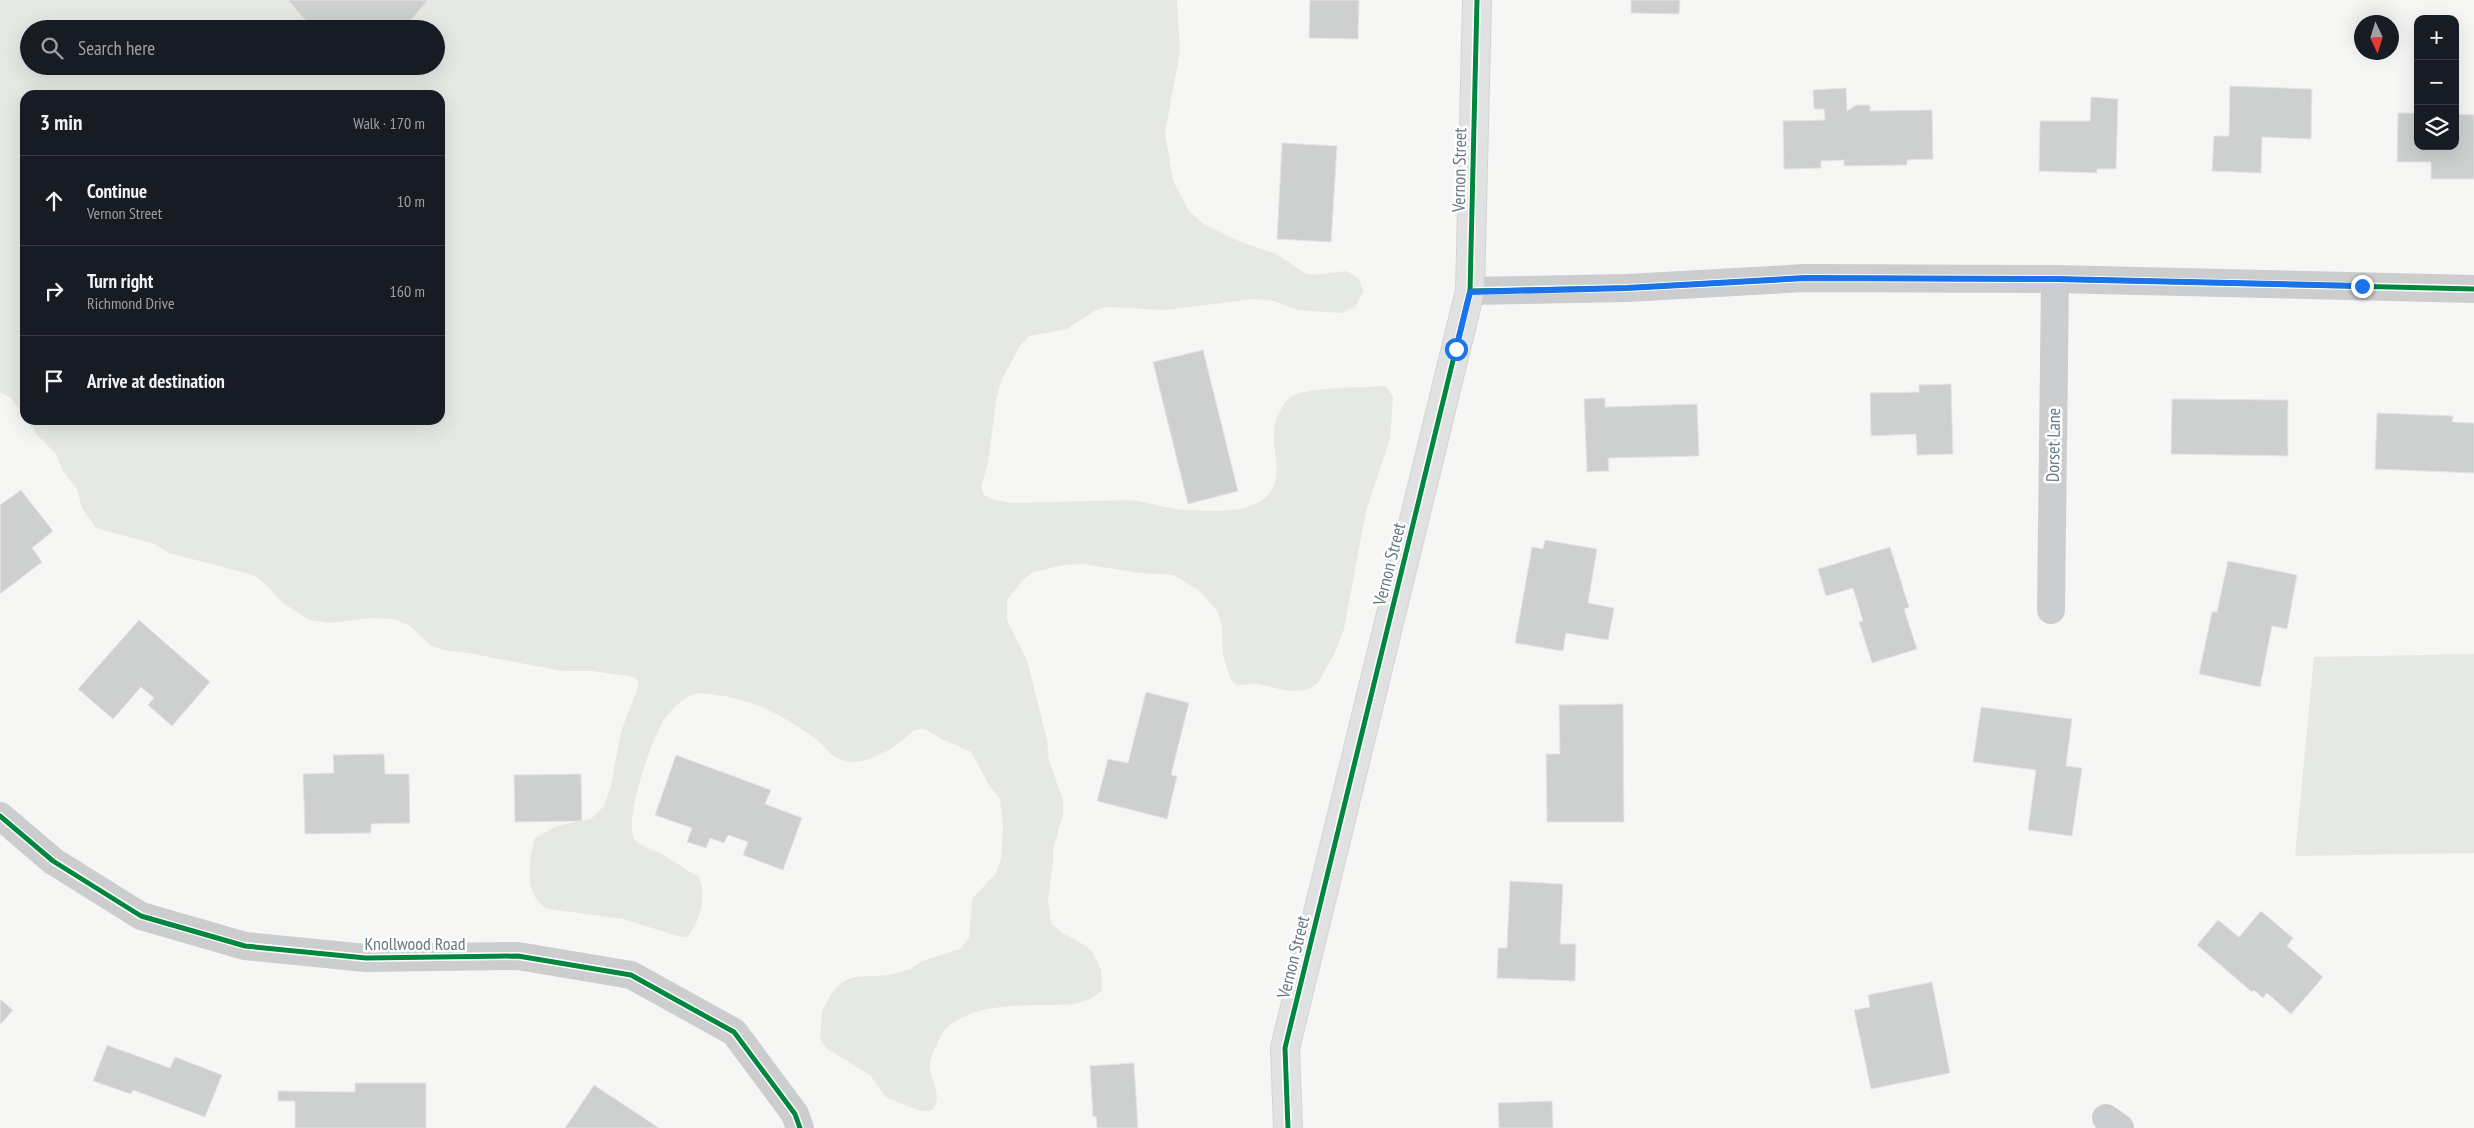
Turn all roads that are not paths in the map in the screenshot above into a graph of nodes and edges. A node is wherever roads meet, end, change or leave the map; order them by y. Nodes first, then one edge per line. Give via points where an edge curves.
1 (1477, 0) edge
2 (2055, 279) junction
3 (2474, 289) edge
4 (1470, 292) junction
5 (2051, 610) dead end
6 (0, 816) edge
7 (800, 1128) edge
8 (1288, 1128) edge

1 - 4 street, Vernon Street
2 - 3 street
2 - 4 street via 1805,278 1627,288
2 - 5 street, Dorset Lane
4 - 8 street, Vernon Street via 1285,1048
6 - 7 street, Knollwood Road via 53,861 142,916 245,946 366,958 518,956 631,975 734,1032 795,1114

